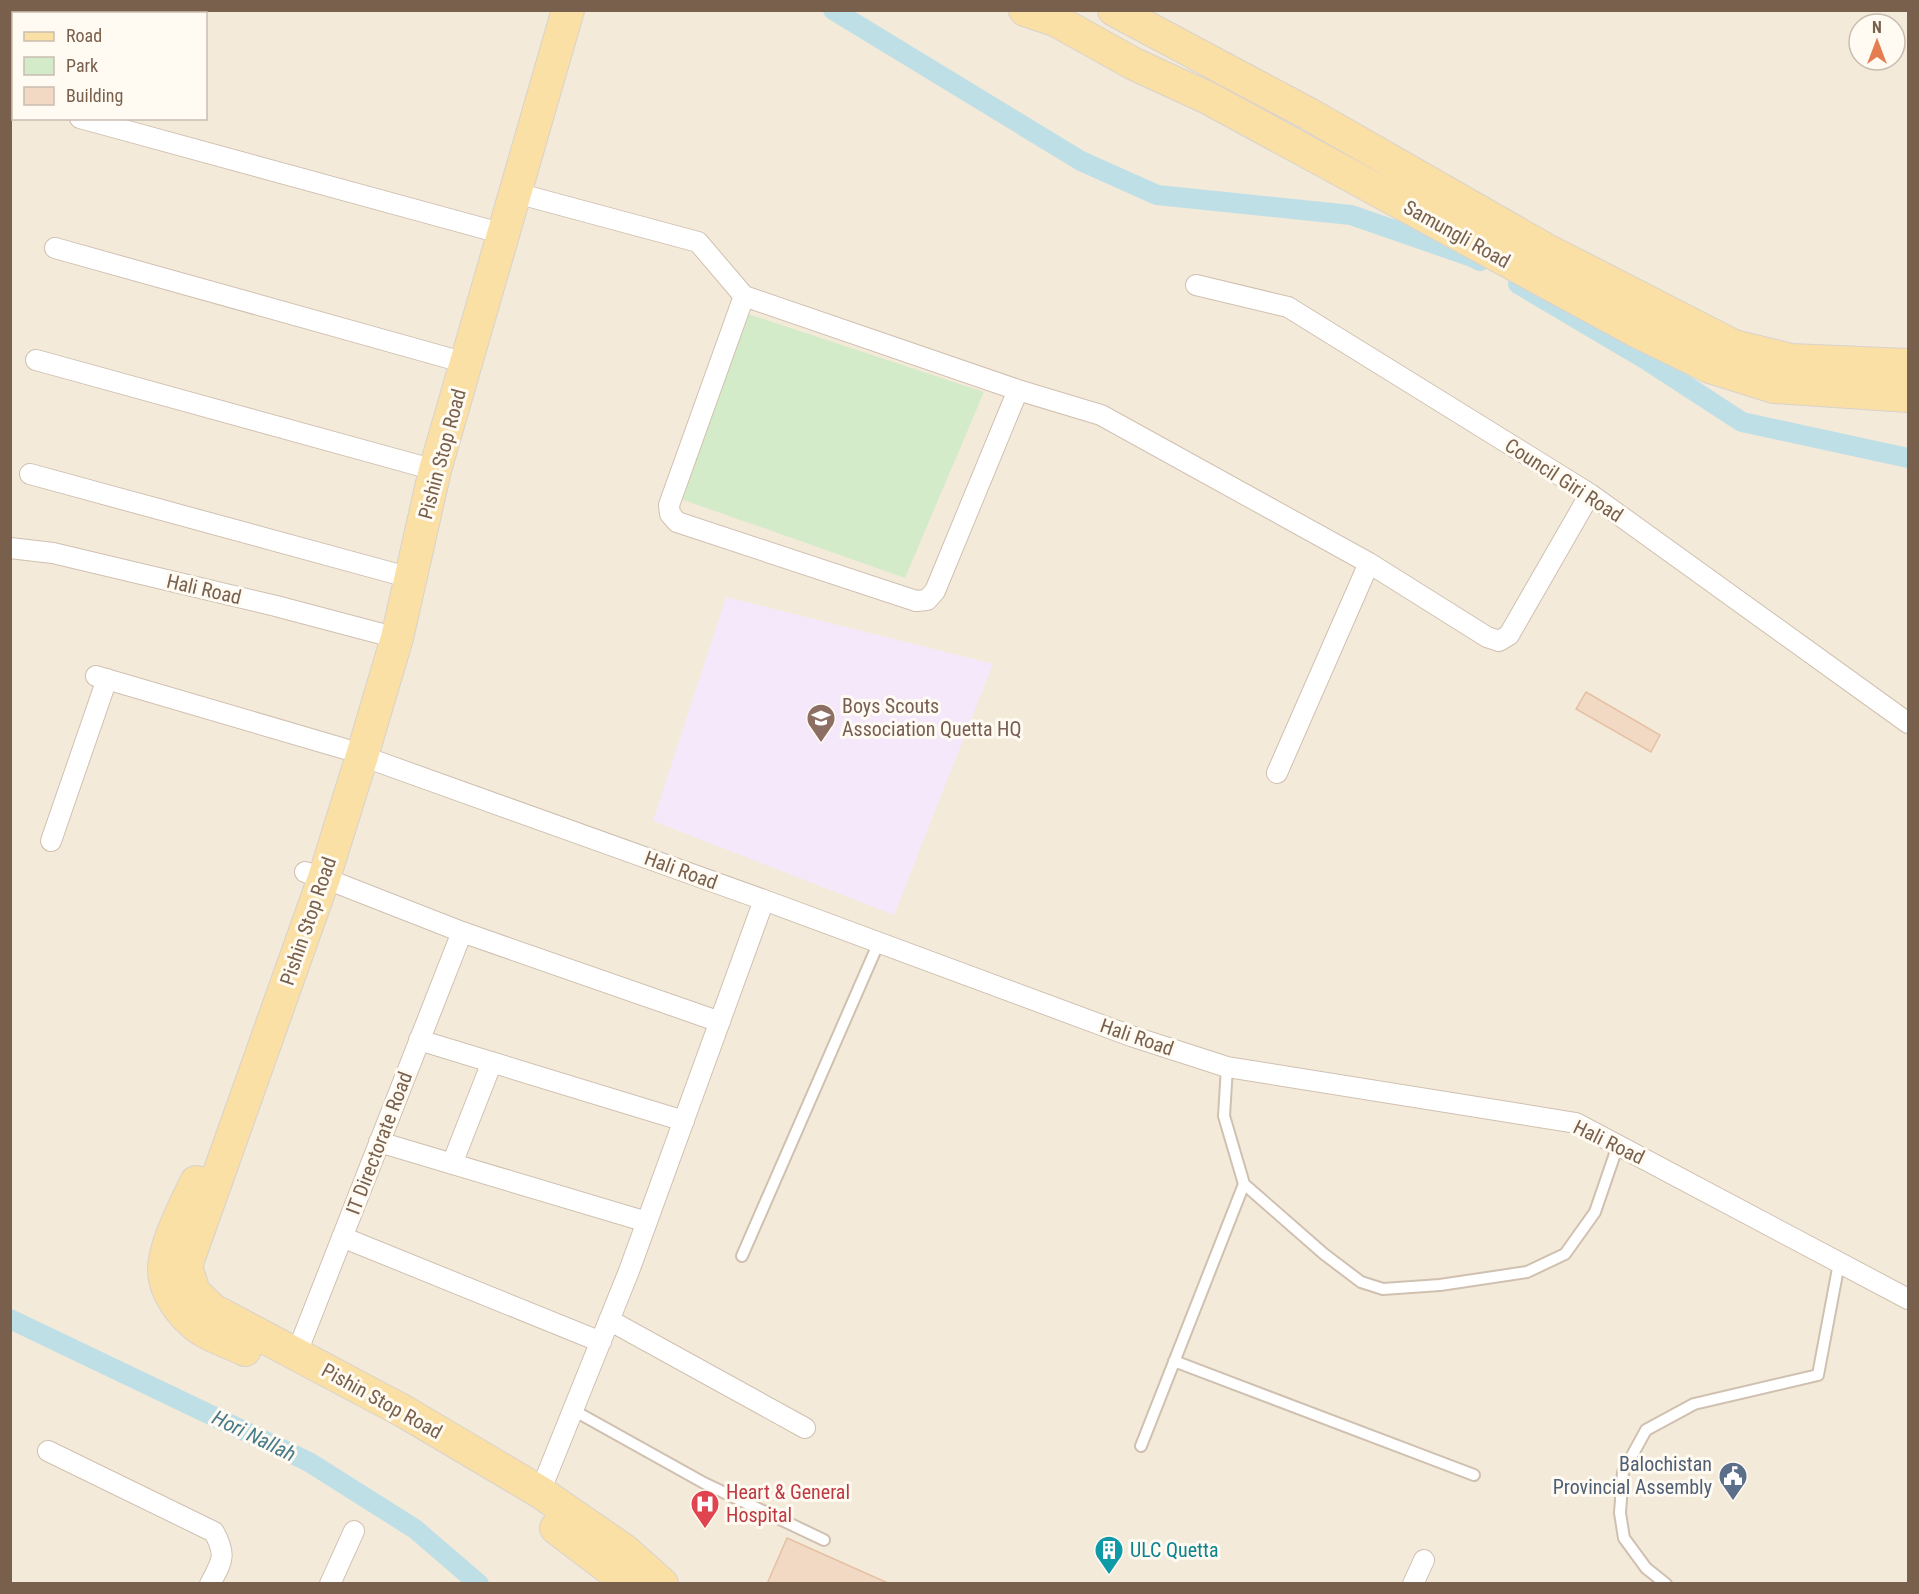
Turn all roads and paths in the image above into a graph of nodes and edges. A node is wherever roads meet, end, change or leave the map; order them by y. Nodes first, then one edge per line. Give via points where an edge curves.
1 (553, 10) edge
2 (568, 10) edge
3 (1025, 10) edge
4 (1114, 10) edge
5 (1050, 15) edge
6 (87, 120) edge
7 (516, 193) junction
8 (496, 232) junction
9 (55, 248) dead end
10 (1196, 285) dead end
11 (744, 296) junction
12 (36, 360) dead end
13 (460, 362) junction
14 (1908, 365) edge
15 (1018, 390) junction
16 (1908, 396) edge
17 (429, 469) junction
18 (30, 474) dead end
19 (1590, 494) junction
20 (10, 548) edge
21 (1370, 563) junction
22 (404, 576) junction
23 (390, 636) junction
24 (1908, 723) edge
25 (354, 752) junction
26 (1277, 773) dead end
27 (51, 841) dead end
28 (314, 875) junction
29 (764, 900) junction
30 (462, 932) junction
31 (879, 942) junction
32 (720, 1022) junction
33 (419, 1040) junction
34 (492, 1062) junction
35 (1227, 1067) junction
36 (684, 1121) junction
37 (379, 1142) junction
38 (1618, 1145) junction
39 (452, 1164) junction
40 (1244, 1184) junction
41 (647, 1222) junction
42 (342, 1237) junction
43 (742, 1256) dead end
44 (1839, 1263) junction
45 (1908, 1299) edge
46 (609, 1320) junction
47 (601, 1342) junction
48 (296, 1354) junction
49 (1174, 1361) junction
50 (573, 1410) junction
51 (805, 1428) dead end
52 (1141, 1446) dead end
53 (48, 1451) dead end
54 (1474, 1475) dead end
55 (540, 1492) junction
56 (354, 1532) dead end
57 (824, 1540) dead end
58 (1424, 1560) dead end
59 (210, 1584) edge
60 (330, 1584) edge
61 (630, 1584) edge
62 (662, 1584) edge
63 (1413, 1584) edge
64 (1666, 1584) edge

1 - 8 main road, Pishin Stop Road
2 - 7 main road, Pishin Stop Road
3 - 5 main road, Samungli Road
4 - 14 main road, Samungli Road via 1309,114 1545,249 1734,346 1791,360
5 - 16 main road, Samungli Road via 1134,64 1208,98 1636,331 1710,367 1774,387
6 - 8 street
7 - 8 main road, Pishin Stop Road
7 - 11 street via 698,242
8 - 13 main road, Pishin Stop Road
9 - 13 street
10 - 19 street, Council Giri Road via 1288,307
11 - 15 street
11 - 15 street via 669,505 677,522 916,601 927,600 935,591
12 - 17 street
13 - 17 main road, Pishin Stop Road
15 - 21 street via 1101,416
17 - 22 main road, Pishin Stop Road
18 - 22 street
19 - 21 street via 1509,634 1499,641
19 - 24 street, Council Giri Road
20 - 23 street, Hali Road via 64,556
21 - 26 street
22 - 23 main road, Pishin Stop Road
23 - 25 main road, Pishin Stop Road
25 - 27 street, Hali Road via 102,678
25 - 28 main road, Pishin Stop Road
25 - 29 street, Hali Road
28 - 30 street
28 - 48 main road, Pishin Stop Road via 186,1266 194,1292 213,1310
28 - 61 main road, Pishin Stop Road via 268,982 202,1167 176,1225 164,1269 167,1287 180,1309 200,1328 501,1489
29 - 31 street, Hali Road
29 - 32 street
30 - 32 street
30 - 33 street, IT Directorate Road
31 - 35 street, Hali Road via 1131,1036
31 - 43 lane
32 - 36 street
33 - 34 street
33 - 37 street, IT Directorate Road
34 - 36 street
34 - 39 street
35 - 38 street, Hali Road via 1576,1123
35 - 40 lane via 1224,1116
36 - 41 street
37 - 39 street
37 - 42 street, IT Directorate Road
38 - 40 lane via 1595,1212 1565,1254 1527,1272 1440,1285 1383,1289 1361,1282
38 - 44 street, Hali Road
39 - 41 street
40 - 49 lane
41 - 46 street
42 - 47 street
42 - 48 street, IT Directorate Road
44 - 45 street, Hali Road
44 - 64 lane via 1818,1375 1694,1404 1646,1430 1623,1472 1620,1513 1624,1538 1646,1568
46 - 47 street
46 - 51 street
47 - 50 street
48 - 55 main road, Pishin Stop Road via 405,1412
49 - 52 lane
49 - 54 lane
50 - 55 street
50 - 57 lane via 704,1483
53 - 59 street via 214,1532 222,1548
55 - 62 main road, Pishin Stop Road via 624,1550
56 - 60 street
58 - 63 street

